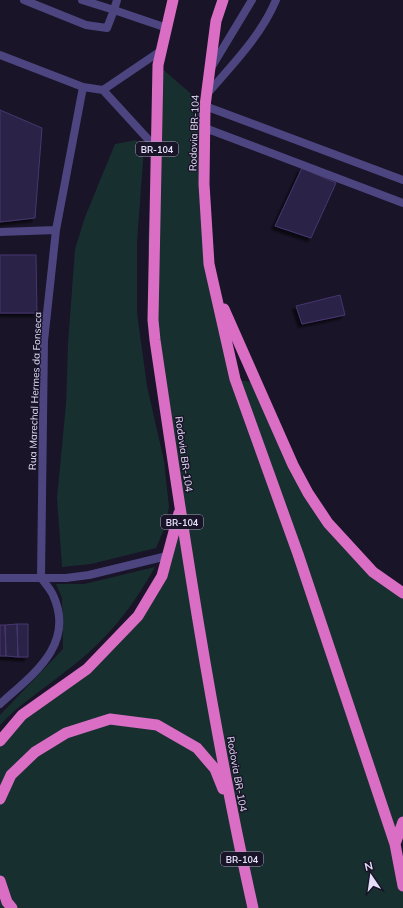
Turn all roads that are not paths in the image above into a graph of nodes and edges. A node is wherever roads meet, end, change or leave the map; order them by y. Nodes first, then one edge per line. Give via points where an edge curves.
1 (24, 0) edge
2 (82, 0) edge
3 (117, 0) edge
4 (173, 0) edge
5 (222, 0) edge
6 (252, 0) edge
7 (276, 0) edge
8 (114, 10) junction
9 (167, 28) junction
10 (162, 50) junction
11 (0, 55) edge
12 (210, 69) junction
13 (83, 87) junction
14 (103, 90) junction
15 (206, 94) junction
16 (205, 106) junction
17 (205, 128) junction
18 (157, 149) junction
19 (403, 180) edge
20 (403, 203) edge
21 (56, 230) junction
22 (0, 232) edge
23 (214, 286) junction
24 (180, 509) junction
25 (167, 556) junction
26 (0, 578) edge
27 (41, 578) junction
28 (403, 593) edge
29 (0, 704) edge
30 (0, 741) edge
31 (0, 799) edge
32 (231, 810) junction
33 (403, 822) edge
34 (395, 844) junction
35 (0, 882) edge
36 (403, 886) edge
37 (12, 908) edge
38 (253, 908) edge

1 - 8 street via 86,25 107,28
2 - 8 street
3 - 8 street
4 - 9 highway, Rodovia BR-104 / BR-104
5 - 12 highway, Rodovia BR-104 via 216,22
6 - 12 street
7 - 15 street via 256,36
8 - 9 street
9 - 10 highway, Rodovia BR-104 / BR-104
10 - 14 street
10 - 18 highway, Rodovia BR-104 / BR-104 via 158,64
11 - 13 street
12 - 15 highway, Rodovia BR-104
13 - 14 street
13 - 21 street, Rua Marechal Hermes da Fonseca
14 - 18 street
15 - 16 highway, Rodovia BR-104
16 - 17 highway, Rodovia BR-104
16 - 19 street
17 - 20 street
17 - 23 highway, Rodovia BR-104 via 206,228
18 - 24 highway, Rodovia BR-104 / BR-104 via 153,320
21 - 22 street
21 - 27 street, Rua Marechal Hermes da Fonseca via 44,342
23 - 28 highway via 293,465 308,493 328,523 373,572
23 - 34 highway, Rodovia BR-104 via 236,379 298,554
24 - 25 highway
24 - 32 highway, Rodovia BR-104 / BR-104
25 - 27 street via 89,575
25 - 30 highway via 162,576 138,616 87,669 22,715
26 - 27 street
27 - 29 street via 53,596 60,633 55,646 35,673
31 - 32 highway via 11,775 35,752 66,733 110,719 157,725 197,748 215,769
32 - 38 highway, Rodovia BR-104 / BR-104
33 - 34 highway
34 - 36 highway, Rodovia BR-104
35 - 37 highway via 7,902

